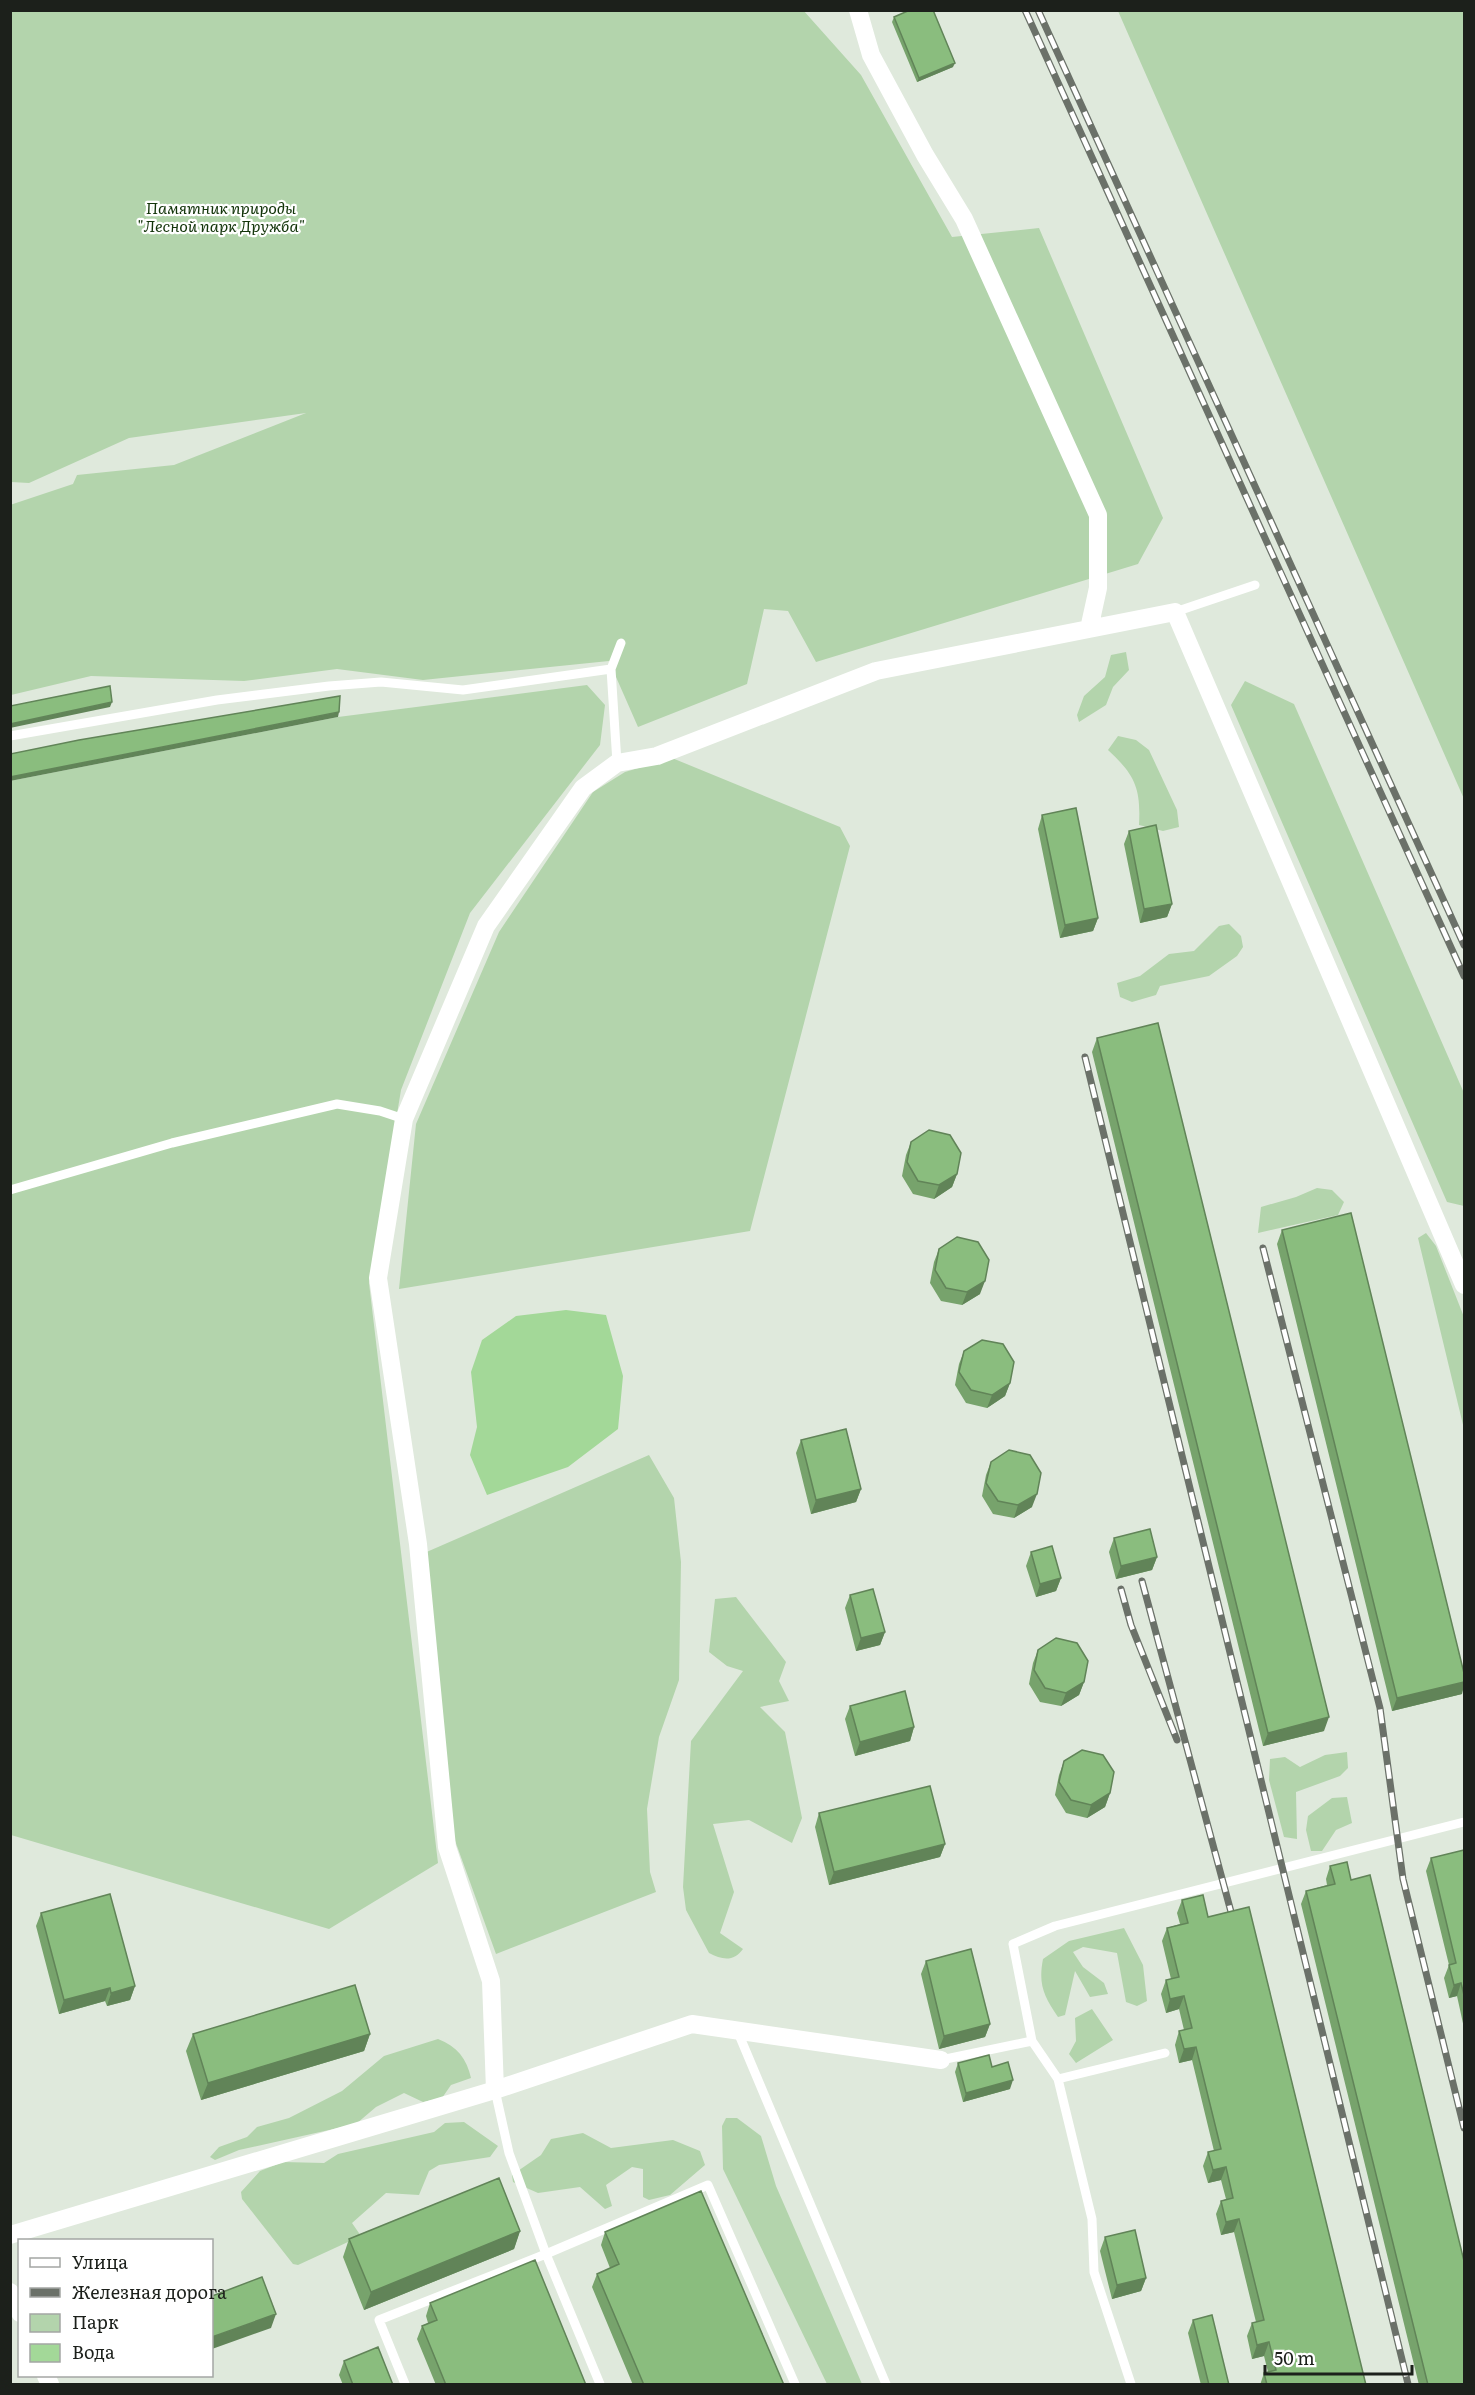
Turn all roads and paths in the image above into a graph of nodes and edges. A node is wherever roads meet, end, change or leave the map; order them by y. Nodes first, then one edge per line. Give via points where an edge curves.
1 (858, 10) edge
2 (1255, 585) dead end
3 (1175, 612) junction
4 (1089, 629) junction
5 (621, 643) dead end
6 (611, 669) junction
7 (10, 736) edge
8 (617, 763) junction
9 (404, 1119) junction
10 (10, 1190) edge
11 (1464, 1285) edge
12 (1464, 1822) edge
13 (737, 2030) junction
14 (1032, 2041) junction
15 (1166, 2053) dead end
16 (942, 2060) joint
17 (1058, 2079) junction
18 (495, 2090) junction
19 (10, 2235) edge
20 (546, 2254) junction
21 (10, 2292) edge
22 (18, 2309) edge
23 (405, 2385) edge
24 (600, 2385) edge
25 (795, 2385) edge
26 (886, 2385) edge
27 (1131, 2385) edge

1 - 4 street via 871,55 964,219 1098,515 1098,588
2 - 3 lane
3 - 4 street
3 - 11 street
4 - 8 street via 876,671 657,756
5 - 6 lane
6 - 7 lane via 463,690 381,682 329,686 216,700
6 - 8 lane
8 - 9 street via 583,788 486,926
9 - 10 lane via 337,1104 172,1143
9 - 18 street via 378,1278 418,1544 447,1847 491,1981
12 - 14 lane via 1055,1926 1012,1944
13 - 16 street
13 - 18 street via 692,2024
13 - 26 lane
14 - 16 lane
14 - 17 lane
15 - 17 lane
17 - 27 lane via 1092,2219 1094,2272
18 - 19 street
18 - 20 lane via 509,2153
20 - 23 lane via 379,2320
20 - 24 lane
20 - 25 lane via 708,2185
21 - 22 street

